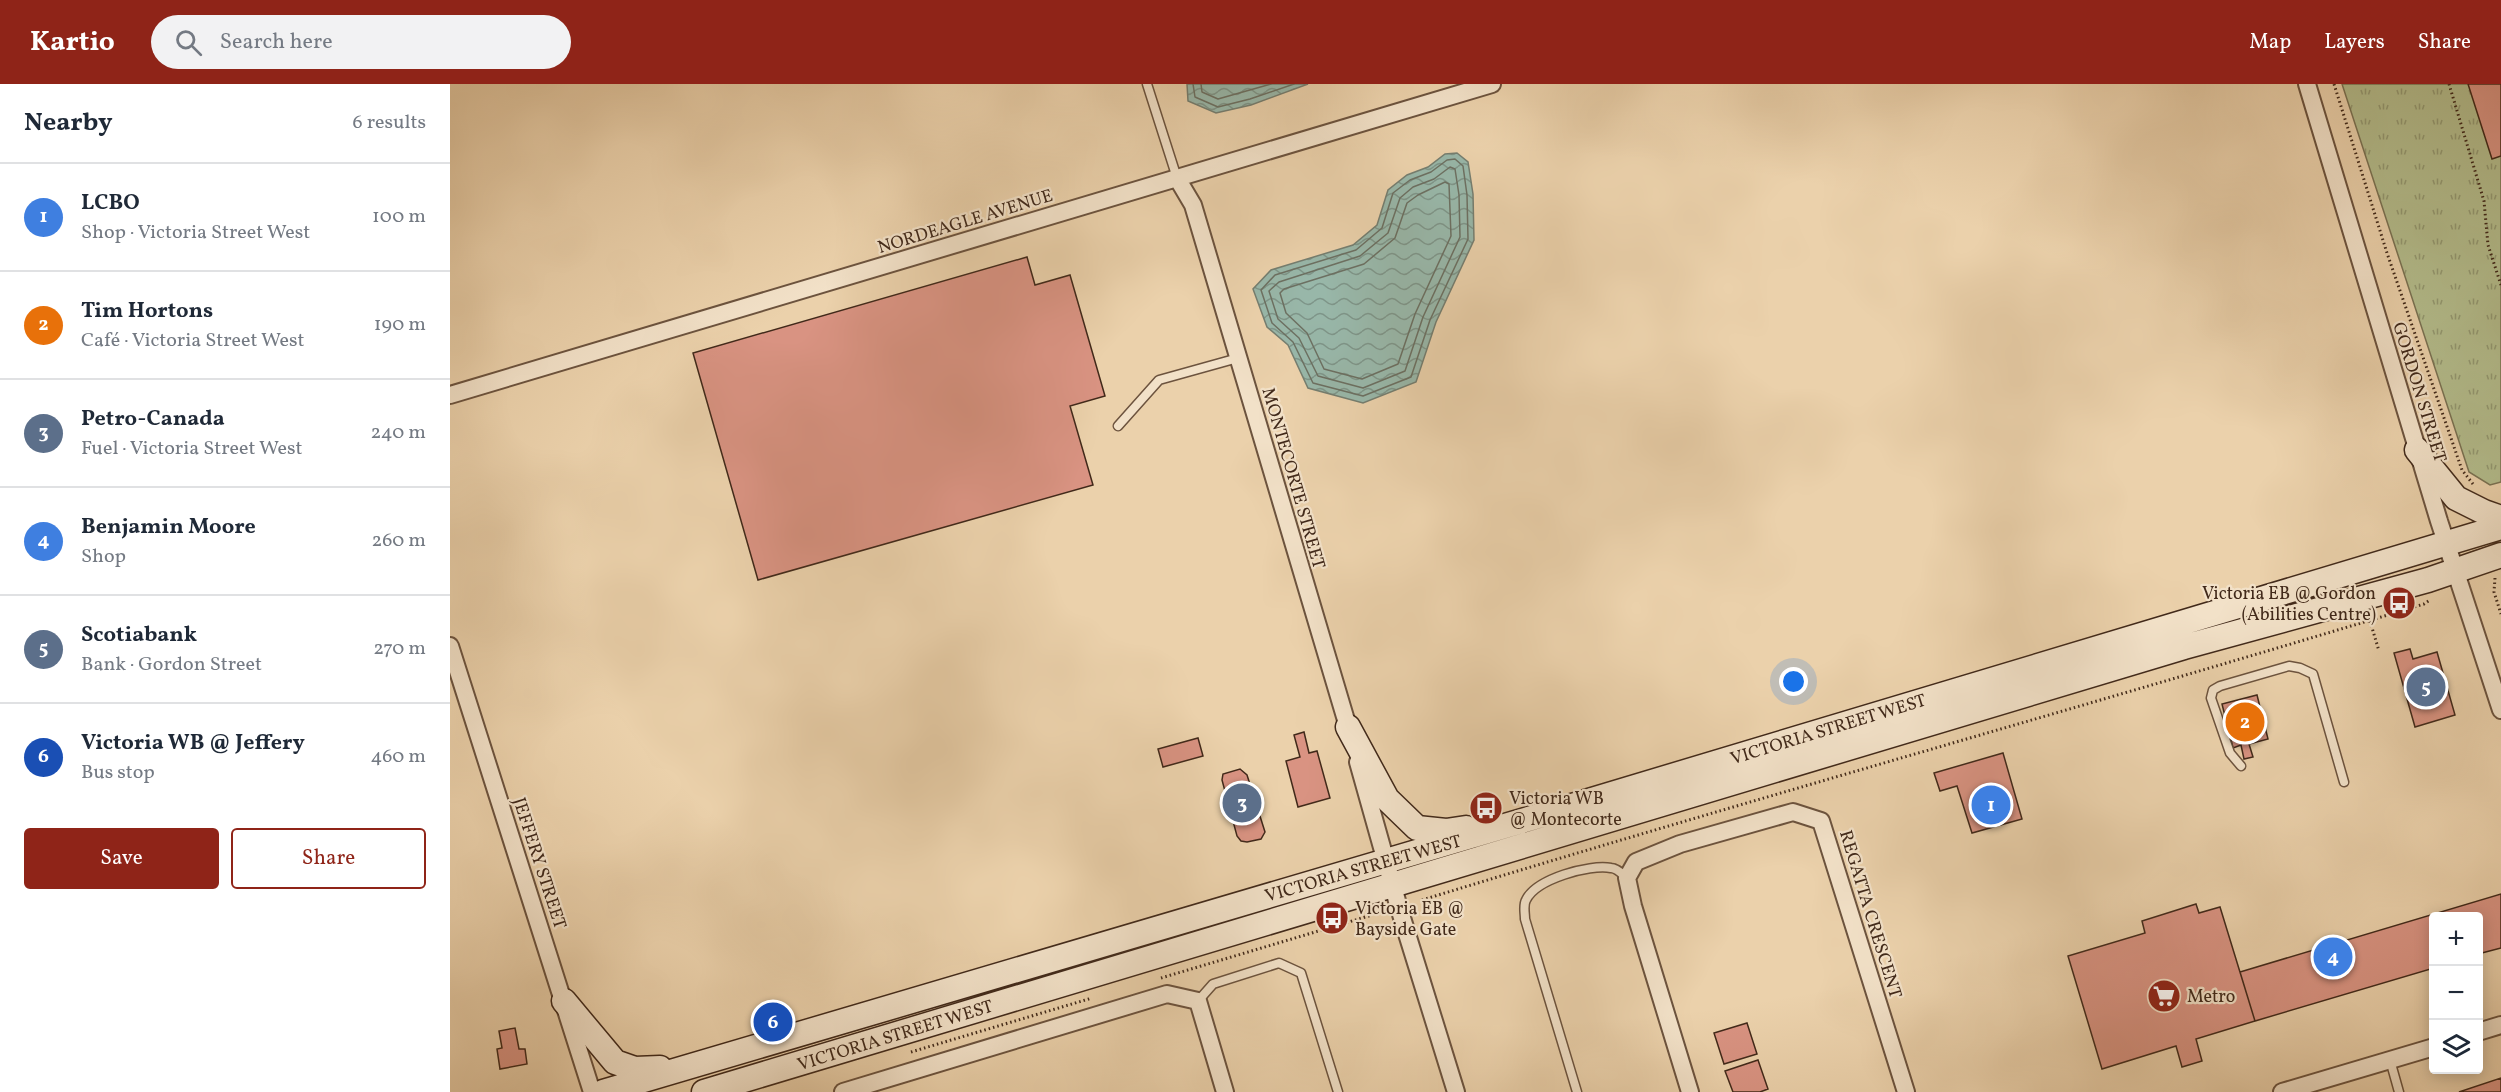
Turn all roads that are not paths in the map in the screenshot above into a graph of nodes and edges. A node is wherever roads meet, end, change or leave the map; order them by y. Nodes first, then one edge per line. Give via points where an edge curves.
1 (1147, 84) edge
2 (1492, 84) edge
3 (2307, 84) edge
4 (1177, 178) junction
5 (1238, 358) junction
6 (450, 395) edge
7 (1118, 426) dead end
8 (2417, 450) junction
9 (2501, 518) edge
10 (2501, 527) edge
11 (2447, 544) junction
12 (2498, 563) edge
13 (2454, 570) junction
14 (450, 646) edge
15 (2501, 711) edge
16 (1348, 727) junction
17 (2241, 766) dead end
18 (2344, 782) dead end
19 (1542, 815) junction
20 (1388, 860) junction
21 (1627, 878) junction
22 (1395, 886) junction
23 (564, 1001) junction
24 (1198, 1001) junction
25 (2501, 1025) edge
26 (2483, 1030) edge
27 (2429, 1048) edge
28 (2390, 1060) junction
29 (686, 1066) junction
30 (591, 1092) edge
31 (603, 1092) edge
32 (704, 1092) edge
33 (843, 1092) edge
34 (1226, 1092) edge
35 (1338, 1092) edge
36 (1456, 1092) edge
37 (1577, 1092) edge
38 (1690, 1092) edge
39 (1906, 1092) edge
40 (2282, 1092) edge
41 (2399, 1092) edge

1 - 4 lane, MONTECORTE STREET
2 - 4 street, NORDEAGLE AVENUE
3 - 8 street, GORDON STREET
4 - 5 street, MONTECORTE STREET via 1193,205
4 - 6 street, NORDEAGLE AVENUE
5 - 7 lane via 1159,380
5 - 16 street, MONTECORTE STREET
8 - 9 main road via 2456,498
8 - 11 street, GORDON STREET
10 - 11 main road, VICTORIA STREET WEST
11 - 13 street, GORDON STREET
11 - 19 main road, VICTORIA STREET WEST
12 - 13 main road, VICTORIA STREET WEST
13 - 15 street, GORDON STREET
13 - 22 main road, VICTORIA STREET WEST via 2184,647
14 - 23 street, JEFFERY STREET
16 - 19 main road via 1387,799 1417,828 1446,831
16 - 20 street, MONTECORTE STREET
17 - 18 lane via 2230,753 2211,698 2213,690 2289,666 2313,674
19 - 20 main road, VICTORIA STREET WEST
20 - 22 street, MONTECORTE STREET
20 - 29 main road, VICTORIA STREET WEST
21 - 37 lane via 1614,868 1595,868 1553,878 1534,888 1525,902 1525,919
21 - 38 street
21 - 39 street, REGATTA CRESCENT via 1636,862 1680,844 1793,812 1821,821
22 - 32 main road, VICTORIA STREET WEST
22 - 36 street, MONTECORTE STREET
23 - 29 main road via 615,1062 635,1069
23 - 30 street, JEFFERY STREET
24 - 33 street via 1167,994
24 - 34 street
24 - 35 lane via 1213,984 1279,963 1301,973
25 - 26 street
27 - 28 street
28 - 40 street
28 - 41 lane
29 - 31 main road, VICTORIA STREET WEST

